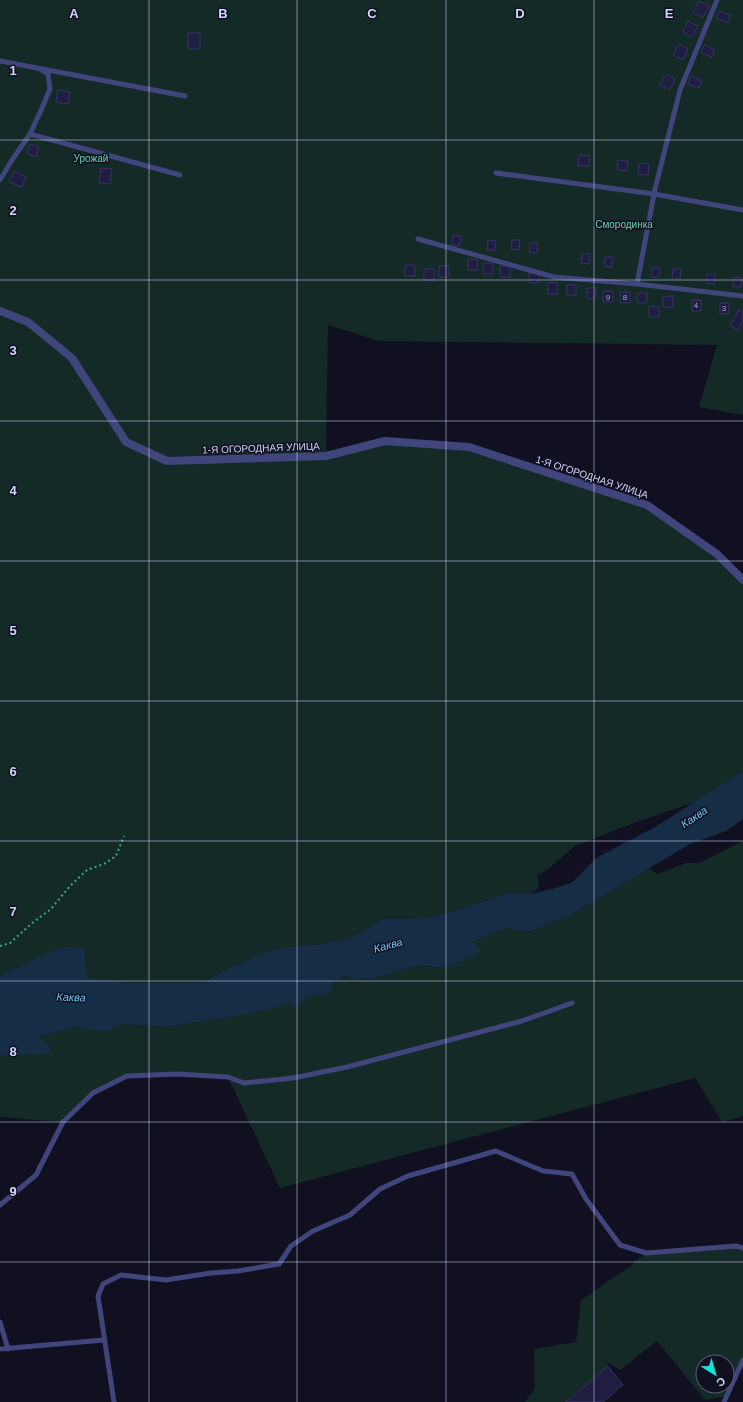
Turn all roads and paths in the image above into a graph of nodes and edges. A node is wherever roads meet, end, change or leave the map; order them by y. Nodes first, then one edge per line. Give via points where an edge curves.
1 (717, 0) edge
2 (0, 61) edge
3 (39, 68) junction
4 (185, 96) dead end
5 (30, 134) junction
6 (496, 173) dead end
7 (180, 175) dead end
8 (0, 180) edge
9 (654, 194) junction
10 (743, 210) edge
11 (418, 239) dead end
12 (637, 284) junction
13 (743, 296) edge
14 (0, 311) edge
15 (743, 580) edge
16 (124, 836) dead end
17 (0, 946) edge
18 (572, 1003) dead end
19 (0, 1205) edge
20 (743, 1248) edge
21 (0, 1322) edge
22 (104, 1340) junction
23 (0, 1349) edge
24 (8, 1349) junction
25 (743, 1360) edge
26 (114, 1402) edge
27 (724, 1402) edge

1 - 9 lane via 680,90
2 - 3 lane
3 - 4 lane
3 - 5 lane via 48,74 50,89
5 - 7 lane
5 - 8 lane
6 - 9 lane
9 - 10 lane
9 - 12 lane
11 - 12 lane via 554,277
12 - 13 lane
14 - 15 street, 1-Я ОГОРОДНАЯ УЛИЦА via 28,322 72,358 126,442 167,460 326,456 385,441 469,447 647,505 717,554
16 - 17 path via 116,856 87,870 51,908 10,943
18 - 19 lane via 514,1023 347,1068 293,1078 244,1083 228,1076 127,1076 93,1093 63,1122 36,1175
20 - 22 lane via 736,1246 646,1253 620,1245 586,1199 572,1174 543,1171 496,1151 408,1176 380,1189 350,1215 313,1231 291,1246 279,1264 238,1272 166,1280 120,1275 103,1284 98,1296
21 - 24 lane
22 - 24 lane
22 - 26 lane
23 - 24 lane
25 - 27 lane

